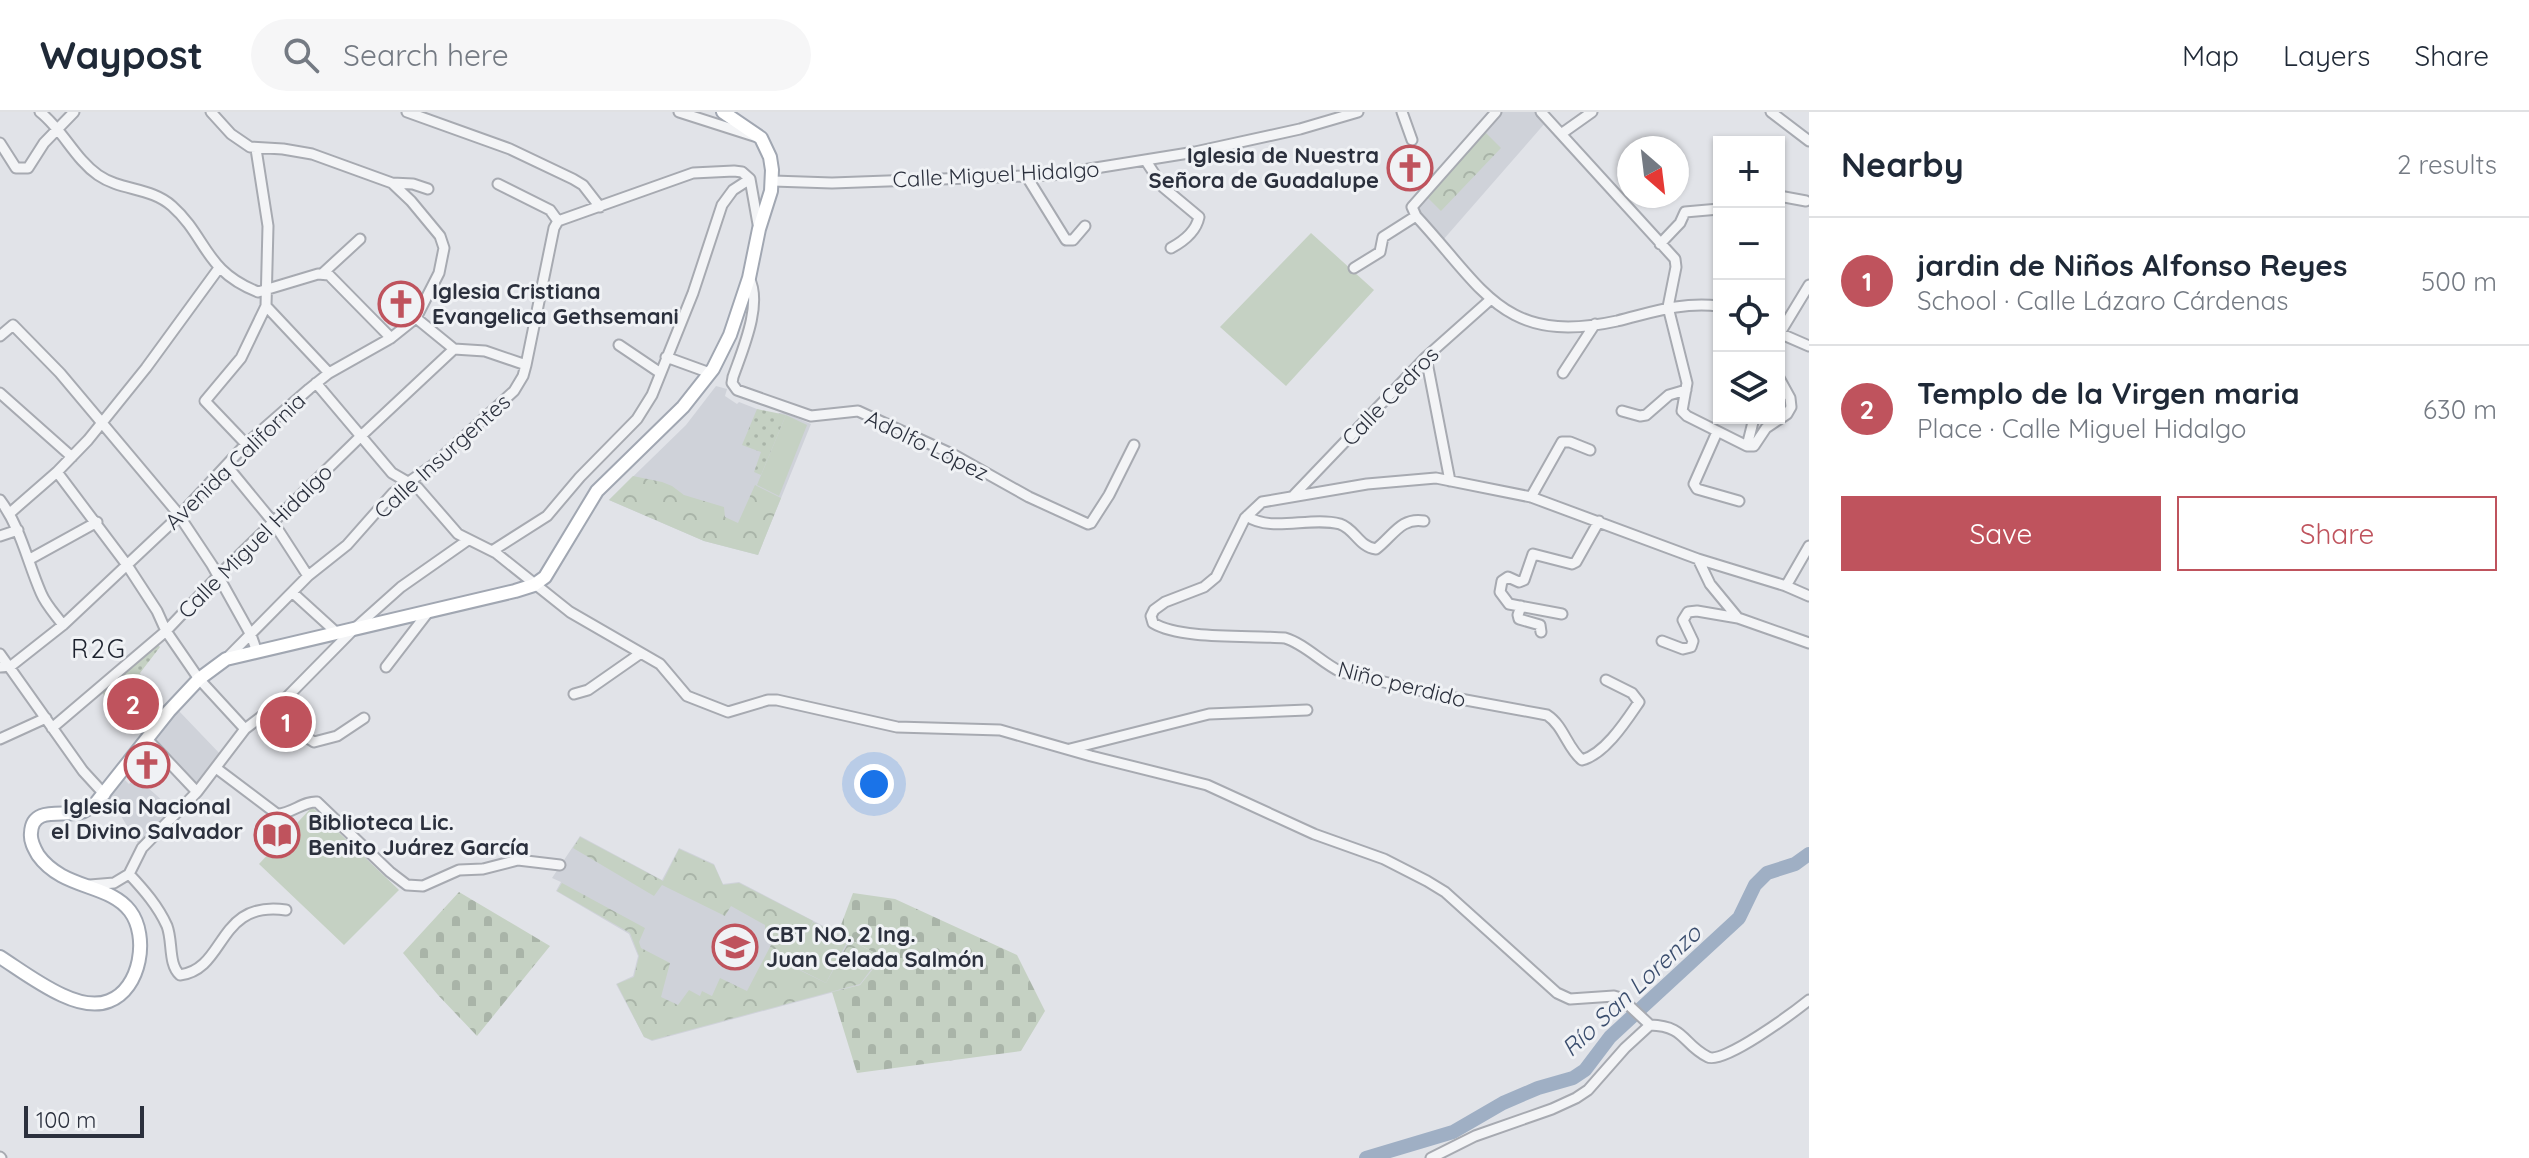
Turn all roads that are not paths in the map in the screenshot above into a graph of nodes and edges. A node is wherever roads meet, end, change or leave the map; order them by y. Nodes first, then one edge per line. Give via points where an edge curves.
1 (40, 112) edge
2 (74, 112) edge
3 (211, 112) edge
4 (407, 112) edge
5 (679, 112) edge
6 (723, 112) edge
7 (1358, 112) edge
8 (1402, 112) edge
9 (1496, 112) edge
10 (1541, 112) edge
11 (1592, 112) edge
12 (1771, 112) edge
13 (58, 127) junction
14 (1561, 134) junction
15 (761, 138) junction
16 (1412, 140) dead end
17 (1809, 141) edge
18 (0, 143) edge
19 (256, 149) junction
20 (1146, 161) junction
21 (1027, 177) junction
22 (750, 179) junction
23 (773, 181) junction
24 (392, 183) junction
25 (498, 184) dead end
26 (428, 189) dead end
27 (1785, 197) edge
28 (1806, 201) dead end
29 (600, 207) junction
30 (1713, 210) edge
31 (1414, 214) junction
32 (558, 221) junction
33 (1085, 226) dead end
34 (759, 229) junction
35 (360, 239) dead end
36 (1660, 244) junction
37 (1171, 248) dead end
38 (219, 268) junction
39 (1354, 268) dead end
40 (323, 273) junction
41 (749, 278) junction
42 (1809, 285) edge
43 (266, 291) junction
44 (1490, 300) junction
45 (266, 306) junction
46 (1713, 306) edge
47 (1668, 307) junction
48 (416, 318) junction
49 (1595, 324) junction
50 (1785, 325) edge
51 (0, 334) edge
52 (1785, 335) edge
53 (391, 338) junction
54 (619, 345) dead end
55 (1809, 346) edge
56 (454, 349) junction
57 (666, 357) junction
58 (1426, 357) junction
59 (526, 365) junction
60 (659, 372) junction
61 (329, 373) junction
62 (710, 373) junction
63 (1563, 373) dead end
64 (316, 383) junction
65 (1785, 389) edge
66 (1686, 390) junction
67 (0, 393) edge
68 (1622, 411) dead end
69 (1785, 415) edge
70 (101, 423) junction
71 (1753, 424) edge
72 (1772, 424) edge
73 (1717, 432) junction
74 (361, 436) junction
75 (246, 444) junction
76 (1134, 445) dead end
77 (1750, 446) junction
78 (1590, 450) dead end
79 (72, 457) junction
80 (227, 466) junction
81 (57, 472) junction
82 (1450, 481) junction
83 (408, 482) junction
84 (1294, 495) junction
85 (1531, 497) junction
86 (0, 500) edge
87 (1739, 501) dead end
88 (10, 513) junction
89 (179, 516) junction
90 (1247, 516) junction
91 (1424, 521) dead end
92 (1599, 521) junction
93 (97, 522) junction
94 (273, 522) junction
95 (18, 530) junction
96 (0, 536) edge
97 (468, 540) junction
98 (1809, 546) edge
99 (492, 551) junction
100 (30, 559) junction
101 (1698, 559) junction
102 (127, 565) junction
103 (218, 576) junction
104 (308, 576) junction
105 (534, 585) junction
106 (1786, 586) junction
107 (293, 593) junction
108 (1809, 596) edge
109 (1521, 606) junction
110 (429, 611) junction
111 (1562, 614) dead end
112 (1738, 618) junction
113 (63, 625) junction
114 (354, 629) junction
115 (166, 631) junction
116 (1541, 632) dead end
117 (337, 633) junction
118 (251, 635) junction
119 (1662, 641) dead end
120 (1809, 643) edge
121 (257, 652) junction
122 (641, 653) junction
123 (0, 654) edge
124 (226, 659) junction
125 (5, 667) edge
126 (386, 667) dead end
127 (199, 679) junction
128 (1606, 680) dead end
129 (574, 694) dead end
130 (287, 697) junction
131 (1307, 710) dead end
132 (46, 718) junction
133 (364, 718) dead end
134 (52, 728) junction
135 (245, 729) junction
136 (0, 739) edge
137 (147, 739) junction
138 (1067, 749) junction
139 (216, 768) junction
140 (197, 792) junction
141 (105, 795) junction
142 (560, 865) dead end
143 (129, 874) junction
144 (82, 886) junction
145 (286, 910) dead end
146 (0, 957) edge
147 (1809, 1000) edge
148 (1647, 1022) junction
149 (1431, 1158) edge

1 - 13 street
2 - 13 street
3 - 19 street via 231,134
4 - 29 street via 510,149 573,179
5 - 15 street
6 - 15 main road
7 - 20 street, Calle Miguel Hidalgo
8 - 16 street
9 - 31 street via 1416,202
10 - 14 street
11 - 14 street
12 - 17 street
13 - 18 street via 24,170 16,168
13 - 38 street via 98,175 169,203
14 - 36 street
15 - 23 main road
19 - 24 street, Avenida California via 312,154
19 - 43 street via 268,226
20 - 21 street, Calle Miguel Hidalgo
20 - 37 street via 1163,187 1199,217 1188,237
21 - 23 street, Calle Miguel Hidalgo
21 - 33 street via 1066,240 1073,240
22 - 29 street via 742,172 703,171
22 - 34 street
22 - 57 street via 722,205
23 - 34 main road
24 - 26 street
24 - 48 street, Avenida California via 443,242 439,273
25 - 32 street via 550,210
27 - 28 street
29 - 32 street
30 - 36 street via 1685,212
31 - 39 street via 1383,237 1380,252
31 - 44 street
32 - 59 street, Calle Insurgentes
34 - 41 main road
35 - 40 street
36 - 47 street via 1676,263
38 - 43 street via 252,289
38 - 70 street
40 - 43 street
40 - 53 street via 335,278
41 - 62 main road via 730,335
41 - 76 street, Adolfo López via 753,309 733,377 737,390 811,416 858,411 1088,524
42 - 50 street
43 - 45 street
44 - 49 street via 1526,321 1569,328
44 - 58 street, Calle Cedros
45 - 61 street
45 - 75 street via 241,358 205,401
46 - 47 street
47 - 49 street
47 - 66 street
48 - 53 street, Avenida California
48 - 56 street
49 - 63 street
51 - 70 street via 12,324
52 - 55 street
53 - 61 street, Avenida California
54 - 60 street
56 - 59 street via 485,351
56 - 74 street, Calle Miguel Hidalgo
57 - 60 street
57 - 62 street
58 - 82 street
58 - 84 street, Calle Cedros
59 - 83 street, Calle Insurgentes via 505,400
60 - 99 street via 652,395 631,426 547,516
61 - 64 street, Avenida California
62 - 105 main road via 675,416 597,491 553,567
64 - 74 street
64 - 75 street, Avenida California
65 - 69 street via 1791,407
66 - 68 street via 1669,395 1646,415
66 - 73 street via 1682,411
67 - 79 street
70 - 79 street
70 - 89 street
71 - 77 street
72 - 77 street
73 - 77 street
73 - 87 street via 1694,484
74 - 83 street via 392,473
74 - 94 street, Calle Miguel Hidalgo
75 - 80 street, Avenida California
78 - 85 street via 1562,442
79 - 81 street
80 - 89 street, Avenida California
80 - 94 street
81 - 88 street
81 - 93 street
82 - 84 street via 1367,484
82 - 85 street
83 - 97 street
83 - 104 street, Calle Insurgentes via 347,545
84 - 90 street, Niño perdido via 1262,502
85 - 92 street
86 - 88 street
88 - 95 street
89 - 102 street, Avenida California
89 - 103 street
90 - 91 street via 1260,524 1341,525 1376,549 1404,522
90 - 128 street, Niño perdido via 1216,577 1154,610 1155,625 1208,635 1285,638 1341,672 1547,715 1582,760 1622,726 1639,702
92 - 101 street
92 - 109 street via 1576,562 1533,554 1524,580 1504,578 1503,599
93 - 100 street
93 - 102 street
94 - 103 street, Calle Miguel Hidalgo
94 - 104 street
95 - 96 street
95 - 100 street
97 - 99 street
97 - 114 street via 425,568
98 - 106 street
99 - 105 street
100 - 113 street via 42,595
101 - 106 street
101 - 112 street via 1710,584
102 - 113 street, Avenida California
102 - 115 street
103 - 115 street, Calle Miguel Hidalgo
103 - 118 street
104 - 107 street, Calle Insurgentes
105 - 110 main road
105 - 122 street
106 - 108 street
107 - 117 street
107 - 118 street, Calle Insurgentes
109 - 111 street
109 - 116 street via 1519,619 1537,622
110 - 114 main road
110 - 126 street
112 - 119 street via 1688,612 1683,620 1691,647
112 - 120 street
113 - 125 street, Avenida California
114 - 117 main road
114 - 130 street
115 - 127 street
115 - 134 street, Calle Miguel Hidalgo
117 - 121 main road
118 - 121 street
118 - 124 street, Calle Insurgentes
121 - 124 main road
122 - 129 street
122 - 138 street via 660,664 687,696 728,712 777,700 897,727 1000,730
123 - 125 street
124 - 127 main road, Calle Insurgentes
125 - 132 street
127 - 135 street
127 - 137 main road, Calle Insurgentes
130 - 133 street via 306,721 301,734 314,742 337,736
130 - 135 street
131 - 138 street via 1209,714
132 - 134 street
132 - 136 street
134 - 141 street
135 - 139 street
137 - 140 street
137 - 141 main road, Calle Insurgentes
138 - 148 street via 1207,785 1394,864 1445,892 1557,993 1570,999 1614,996
139 - 140 street
139 - 142 street via 277,814 317,802 407,885 423,886 459,870 518,860
140 - 143 street via 142,848
141 - 144 main road via 82,812 47,814 32,826 31,840 41,859
143 - 144 street via 114,883
143 - 145 street via 166,924 180,975 206,960 239,919 263,909
144 - 146 main road via 121,902 136,920 141,942 138,965 118,996 99,1003 79,1002
147 - 148 street via 1716,1058 1707,1057 1672,1027
148 - 149 street via 1576,1098

